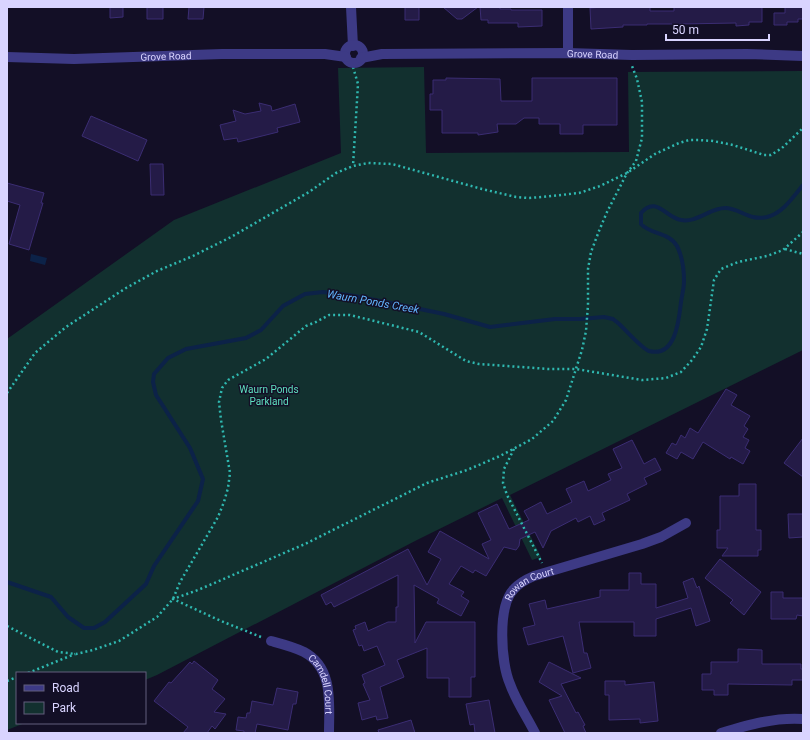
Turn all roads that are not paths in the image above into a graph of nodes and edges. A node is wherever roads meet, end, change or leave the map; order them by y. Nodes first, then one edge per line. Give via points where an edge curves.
1 (351, 7) edge
2 (568, 7) edge
3 (568, 53) junction
4 (353, 54) junction
5 (803, 56) edge
6 (7, 57) edge
7 (686, 523) dead end
8 (271, 641) road end
9 (803, 719) edge
10 (329, 733) edge
11 (535, 733) edge
12 (721, 733) edge

1 - 4 street
2 - 3 street
3 - 4 street, Grove Road
3 - 5 street, Grove Road
4 - 6 street, Grove Road via 222,54 74,59
7 - 11 street, Rowan Court via 642,544 534,576 513,589 507,599 504,613 506,671
8 - 10 street, Camdell Court via 305,652 317,662 325,675 329,699
9 - 12 street via 793,718 754,724

